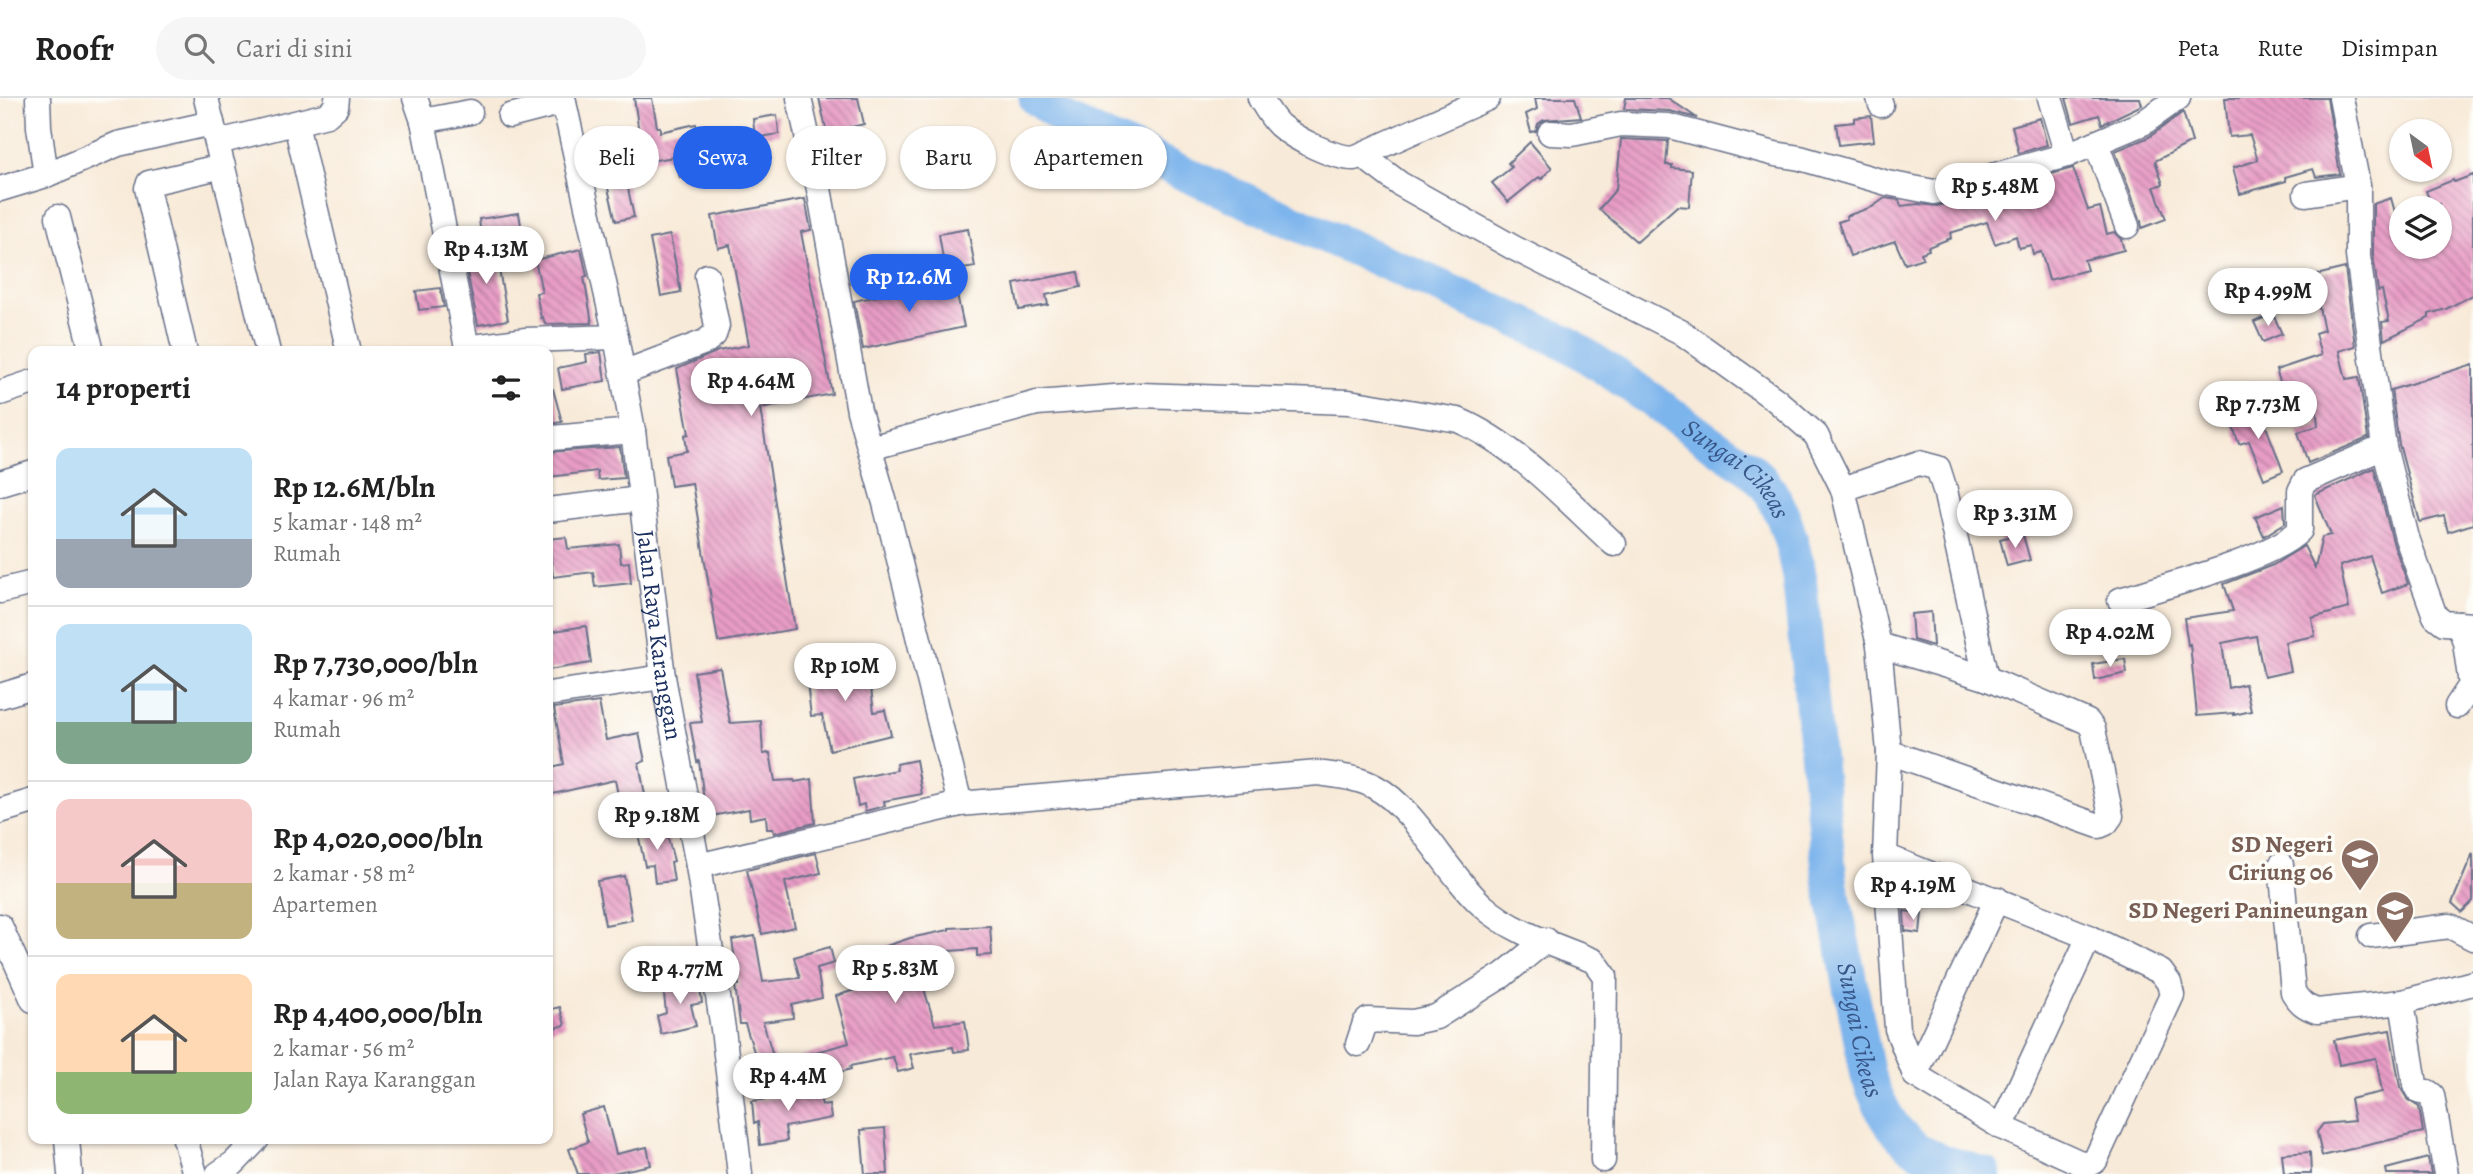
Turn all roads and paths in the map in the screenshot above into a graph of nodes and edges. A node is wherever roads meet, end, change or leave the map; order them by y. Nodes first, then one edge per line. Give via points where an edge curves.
1 (38, 98) edge
2 (206, 98) edge
3 (337, 98) edge
4 (799, 98) edge
5 (1260, 98) edge
6 (1488, 98) edge
7 (2050, 98) edge
8 (2178, 98) edge
9 (2341, 98) edge
10 (564, 100) edge
11 (419, 109) edge
12 (470, 112) dead end
13 (510, 116) dead end
14 (296, 124) junction
15 (1550, 133) dead end
16 (2096, 143) junction
17 (217, 144) junction
18 (2067, 155) junction
19 (1363, 156) junction
20 (47, 175) junction
21 (2358, 186) junction
22 (0, 189) edge
23 (2306, 194) dead end
24 (58, 217) dead end
25 (2127, 226) dead end
26 (707, 276) dead end
27 (616, 337) junction
28 (90, 346) edge
29 (184, 346) edge
30 (267, 346) edge
31 (348, 346) edge
32 (472, 346) edge
33 (481, 346) edge
34 (623, 373) junction
35 (28, 385) edge
36 (0, 393) edge
37 (633, 431) junction
38 (553, 438) edge
39 (2384, 447) junction
40 (870, 448) junction
41 (28, 475) edge
42 (0, 483) edge
43 (1843, 489) junction
44 (641, 499) junction
45 (553, 509) edge
46 (1614, 544) dead end
47 (28, 584) edge
48 (0, 591) edge
49 (2120, 600) dead end
50 (2466, 624) edge
51 (1879, 645) junction
52 (663, 670) junction
53 (1986, 678) junction
54 (553, 680) edge
55 (28, 688) edge
56 (553, 693) edge
57 (0, 696) edge
58 (2457, 706) dead end
59 (1889, 752) junction
60 (28, 791) edge
61 (0, 799) edge
62 (28, 803) edge
63 (960, 804) junction
64 (0, 811) edge
65 (1885, 856) junction
66 (2281, 865) dead end
67 (698, 866) junction
68 (1997, 899) junction
69 (0, 926) edge
70 (2371, 936) dead end
71 (2089, 937) junction
72 (2473, 938) edge
73 (1546, 940) junction
74 (2473, 982) edge
75 (28, 989) edge
76 (2402, 1002) junction
77 (1358, 1044) dead end
78 (1914, 1075) junction
79 (2001, 1127) junction
80 (67, 1144) edge
81 (170, 1144) edge
82 (186, 1144) edge
83 (252, 1144) edge
84 (1603, 1160) dead end
85 (70, 1174) edge
86 (177, 1174) edge
87 (195, 1174) edge
88 (218, 1174) edge
89 (740, 1174) edge
90 (2446, 1174) edge

1 - 20 street
2 - 17 street
3 - 14 street via 336,107 327,115
4 - 40 street
5 - 19 street via 1284,129 1331,154
6 - 19 street
7 - 18 street
8 - 16 street via 2143,123
9 - 21 street
10 - 13 street
10 - 27 street, Jalan Raya Karanggan
11 - 12 street
11 - 32 street via 466,343
14 - 17 street
14 - 31 street
15 - 18 street via 1572,134 1621,124 1669,126 1934,192
16 - 18 street
16 - 25 street
17 - 20 street via 118,144
17 - 29 street via 147,188
17 - 30 street
19 - 43 street via 1400,184 1514,248 1681,332 1729,365 1815,435
20 - 22 street
21 - 23 street
21 - 39 street via 2358,256
24 - 28 street
26 - 34 street via 718,326 714,335
27 - 33 street
27 - 34 street, Jalan Raya Karanggan
34 - 37 street, Jalan Raya Karanggan
35 - 36 street
37 - 38 street
37 - 44 street, Jalan Raya Karanggan
39 - 49 street via 2305,481 2300,491 2300,530 2288,540 2253,557
39 - 50 street via 2407,538 2432,610 2438,620
40 - 46 street via 1037,403 1140,395 1349,402 1472,426 1526,463
40 - 63 street
41 - 42 street
43 - 51 street
43 - 53 street via 1919,463 1938,468
44 - 45 street
44 - 52 street, Jalan Raya Karanggan
47 - 48 street
50 - 58 street via 2471,685
51 - 53 street
51 - 59 street
52 - 54 street
52 - 56 street
52 - 67 street, Jalan Raya Karanggan
53 - 59 street via 2088,722 2111,816 2106,823 2099,826
55 - 57 street
59 - 65 street
60 - 61 street
62 - 64 street
63 - 67 street
63 - 73 street via 1318,773 1353,778 1396,803 1486,909
65 - 68 street
65 - 78 street via 1897,1028
66 - 76 street via 2293,992 2300,1003 2317,1011
67 - 89 street, Jalan Raya Karanggan
68 - 71 street
68 - 78 street
69 - 75 street
70 - 72 street via 2450,926
71 - 79 street
71 - 79 street via 2161,972 2172,995 2095,1161 2083,1164
73 - 77 street via 1503,975 1436,1017 1413,1022 1368,1020
73 - 84 street via 1594,961 1605,976
74 - 76 street
76 - 90 street via 2415,1084 2420,1092 2432,1095
78 - 79 street
80 - 85 street
81 - 86 street
82 - 87 street
83 - 88 street

